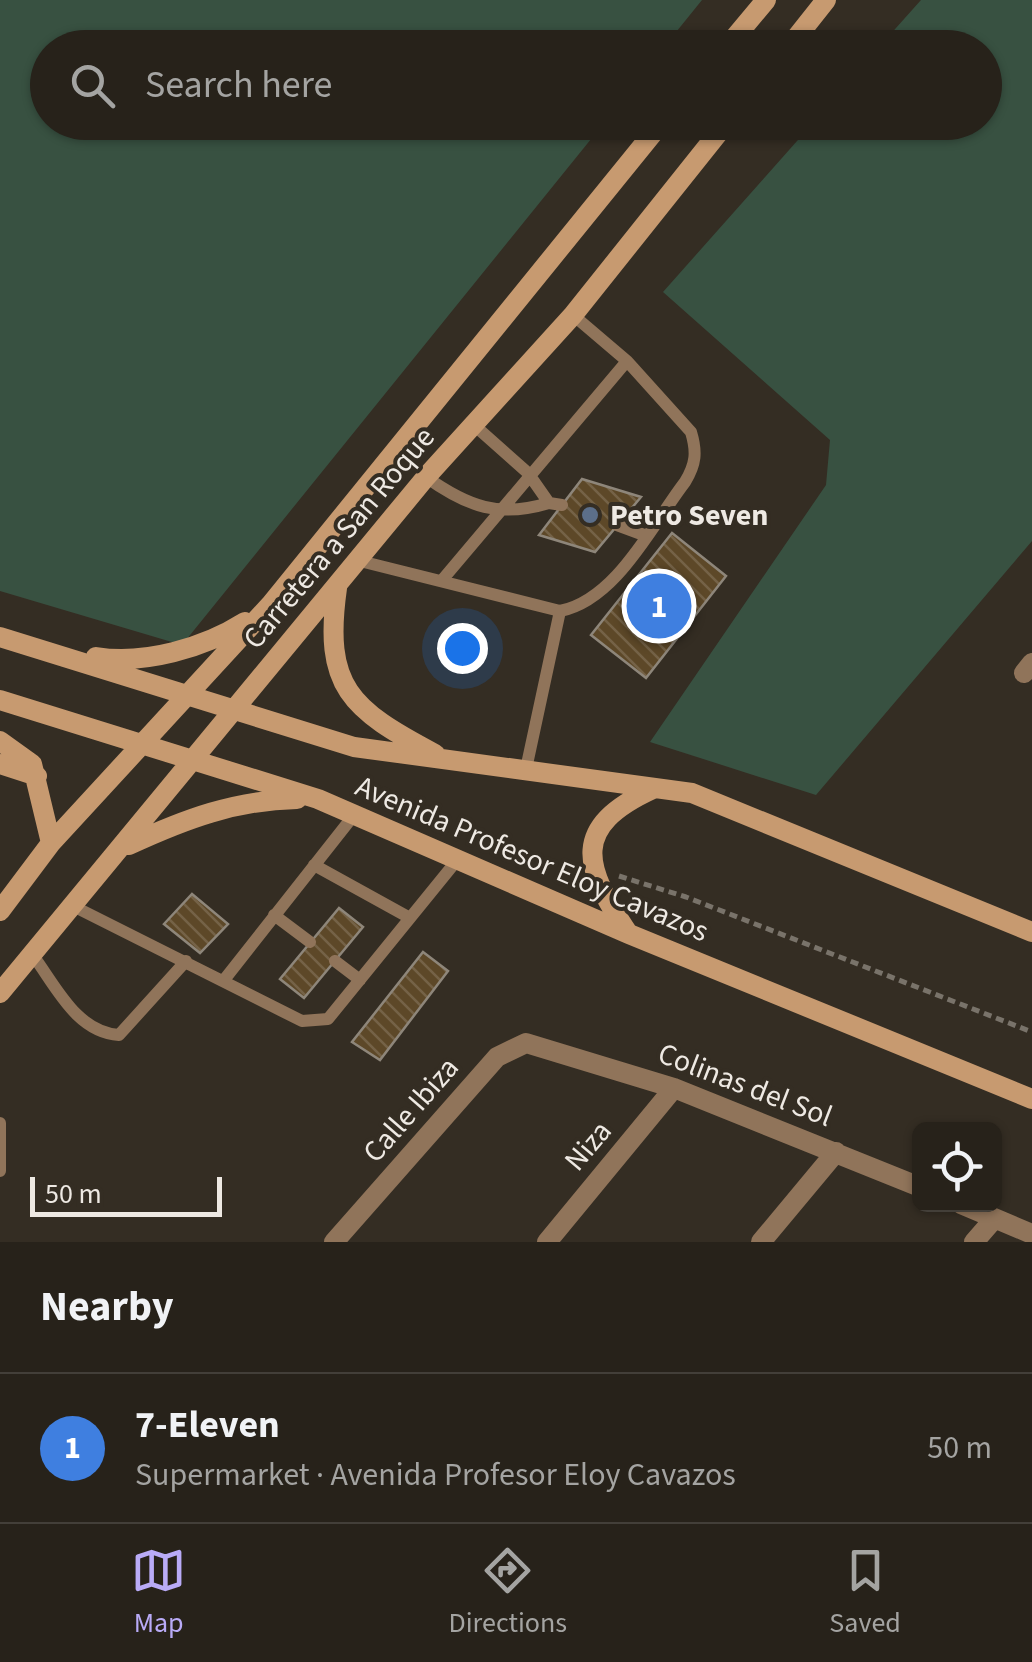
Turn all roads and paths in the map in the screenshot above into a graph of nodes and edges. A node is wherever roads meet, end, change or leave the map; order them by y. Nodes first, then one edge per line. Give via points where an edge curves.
1 (766, 0) edge
2 (826, 0) edge
3 (741, 30) edge
4 (802, 30) edge
5 (647, 140) edge
6 (712, 140) edge
7 (573, 315) junction
8 (628, 361) junction
9 (474, 425) junction
10 (528, 474) junction
11 (426, 477) junction
12 (498, 512) junction
13 (617, 525) dead end
14 (644, 535) junction
15 (360, 562) junction
16 (443, 578) junction
17 (337, 586) junction
18 (271, 604) junction
19 (560, 610) junction
20 (0, 637) edge
21 (38, 648) junction
22 (187, 692) junction
23 (0, 700) edge
24 (236, 709) junction
25 (0, 741) edge
26 (145, 743) junction
27 (195, 759) junction
28 (446, 760) junction
29 (0, 764) edge
30 (526, 770) junction
31 (38, 776) junction
32 (653, 790) junction
33 (318, 799) junction
34 (354, 815) junction
35 (51, 843) junction
36 (123, 848) junction
37 (458, 859) junction
38 (314, 865) junction
39 (596, 869) junction
40 (73, 906) junction
41 (0, 911) edge
42 (274, 916) junction
43 (410, 918) junction
44 (1032, 932) edge
45 (629, 934) junction
46 (310, 942) dead end
47 (32, 954) junction
48 (186, 961) junction
49 (335, 961) dead end
50 (224, 980) junction
51 (360, 980) junction
52 (0, 993) edge
53 (1032, 1032) edge
54 (547, 1047) joint
55 (674, 1088) junction
56 (1032, 1099) edge
57 (0, 1123) edge
58 (836, 1152) junction
59 (0, 1171) edge
60 (912, 1184) edge
61 (980, 1212) edge
62 (994, 1218) junction
63 (1032, 1234) edge
64 (334, 1242) edge
65 (547, 1242) edge
66 (762, 1242) edge
67 (974, 1242) edge

1 - 3 main road
2 - 4 main road
5 - 18 main road, Carretera a San Roque
6 - 7 main road, Carretera a San Roque
7 - 8 lane
7 - 9 main road, Carretera a San Roque
8 - 10 lane
8 - 14 lane via 691,432 695,446 693,469
9 - 10 lane
9 - 11 main road, Carretera a San Roque
10 - 12 lane
10 - 12 lane via 555,504
11 - 12 lane via 467,504
11 - 15 main road, Carretera a San Roque
12 - 16 lane
13 - 14 lane
14 - 19 lane via 606,590
15 - 16 lane
15 - 17 main road, Carretera a San Roque
16 - 19 lane
17 - 24 main road, Carretera a San Roque
17 - 28 main road via 331,645 342,682 383,724
18 - 21 main road via 233,629 170,652 104,659
18 - 22 main road, Carretera a San Roque
19 - 30 lane
20 - 21 main road, Avenida Profesor Eloy Cavazos
21 - 22 main road, Avenida Profesor Eloy Cavazos
22 - 24 main road, Avenida Profesor Eloy Cavazos
22 - 26 main road, Carretera a San Roque
23 - 26 main road, Avenida Profesor Eloy Cavazos
24 - 27 main road, Carretera a San Roque
24 - 28 main road, Avenida Profesor Eloy Cavazos via 354,747
25 - 31 main road
26 - 27 main road, Avenida Profesor Eloy Cavazos
26 - 35 main road, Carretera a San Roque
27 - 33 main road, Avenida Profesor Eloy Cavazos
27 - 36 main road, Carretera a San Roque
28 - 30 main road, Avenida Profesor Eloy Cavazos
29 - 31 main road
30 - 32 main road, Avenida Profesor Eloy Cavazos
31 - 35 main road
32 - 39 main road via 620,804 598,828
32 - 44 main road, Avenida Profesor Eloy Cavazos via 692,793 734,808
33 - 34 main road, Avenida Profesor Eloy Cavazos
33 - 36 main road via 246,802
34 - 37 main road, Avenida Profesor Eloy Cavazos
34 - 38 lane
35 - 41 main road, Carretera a San Roque
36 - 40 main road, Carretera a San Roque
37 - 43 lane
37 - 45 main road, Avenida Profesor Eloy Cavazos
38 - 42 lane
38 - 43 lane
39 - 45 main road
39 - 53 path
40 - 47 main road, Carretera a San Roque
40 - 48 lane
42 - 46 lane
42 - 50 lane
43 - 51 lane
45 - 56 main road, Avenida Profesor Eloy Cavazos
47 - 48 lane via 80,1019 99,1034 119,1036
47 - 52 main road, Carretera a San Roque
48 - 50 lane
49 - 51 lane
50 - 51 lane via 313,1023 328,1019
54 - 55 street, Colinas del Sol
54 - 64 street, Calle Ibiza via 526,1043 497,1057
55 - 58 street, Colinas del Sol
55 - 65 street, Niza
57 - 59 lane
58 - 60 street, Colinas del Sol
58 - 66 street
61 - 62 street
62 - 63 street
62 - 67 street

